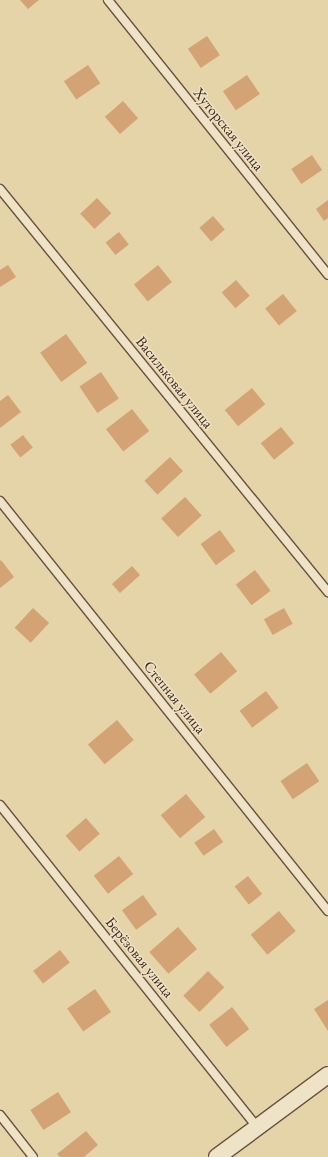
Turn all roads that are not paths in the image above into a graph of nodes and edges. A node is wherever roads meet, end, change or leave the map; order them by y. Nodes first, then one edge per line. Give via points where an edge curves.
1 (108, 0) edge
2 (0, 189) edge
3 (328, 275) edge
4 (0, 501) edge
5 (328, 592) edge
6 (0, 805) edge
7 (328, 911) edge
8 (328, 1075) edge
9 (0, 1114) edge
10 (257, 1127) junction
11 (33, 1157) edge
12 (217, 1157) edge

1 - 3 lane, Хуторская улица
2 - 5 lane, Васильковая улица
4 - 7 lane, Степная улица
6 - 10 lane, Берёзовая улица
8 - 10 street
9 - 11 lane
10 - 12 street

